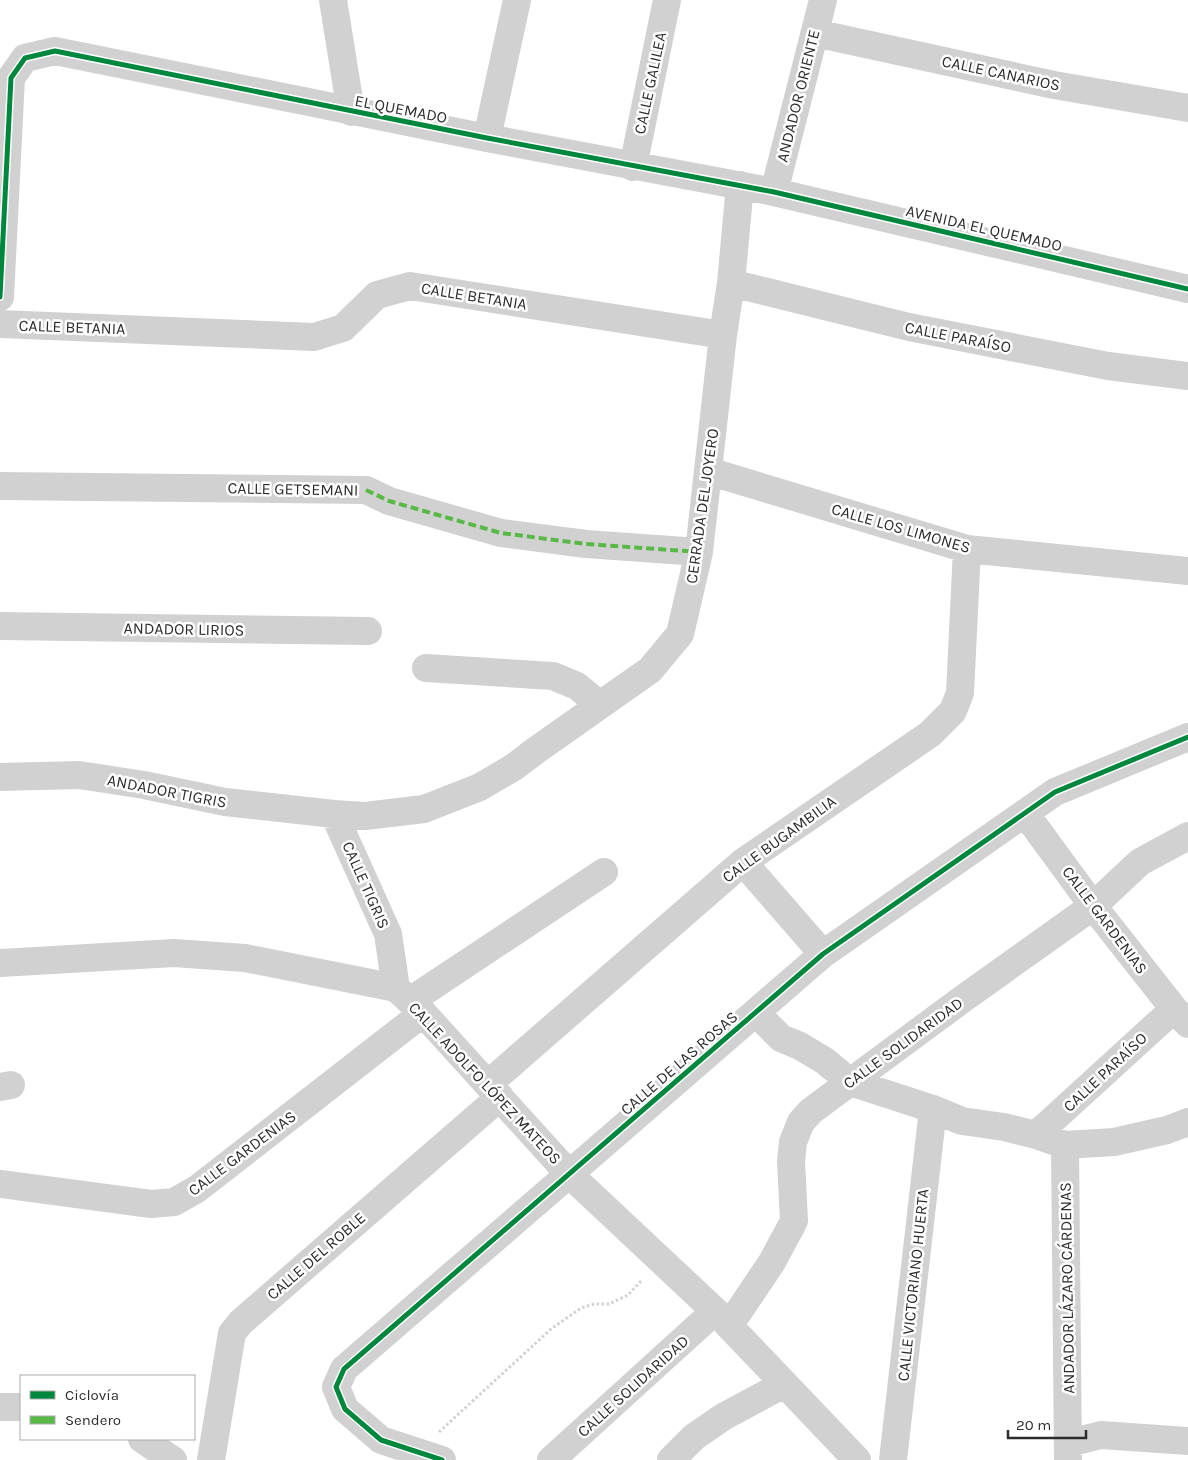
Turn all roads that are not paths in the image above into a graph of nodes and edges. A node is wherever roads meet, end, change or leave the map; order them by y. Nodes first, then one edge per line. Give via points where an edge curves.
1 (333, 0) edge
2 (517, 0) edge
3 (667, 0) edge
4 (823, 0) edge
5 (815, 33) junction
6 (1188, 108) edge
7 (351, 112) junction
8 (487, 138) junction
9 (633, 166) junction
10 (740, 185) junction
11 (774, 192) junction
12 (731, 283) junction
13 (1188, 289) edge
14 (0, 297) edge
15 (0, 324) edge
16 (723, 335) junction
17 (1188, 376) edge
18 (708, 471) junction
19 (0, 486) edge
20 (967, 549) junction
21 (699, 552) junction
22 (1188, 571) edge
23 (0, 626) edge
24 (368, 631) dead end
25 (426, 668) dead end
26 (600, 706) junction
27 (1188, 737) edge
28 (0, 777) edge
29 (1025, 813) junction
30 (334, 814) junction
31 (1188, 836) edge
32 (742, 862) junction
33 (604, 872) dead end
34 (1093, 906) junction
35 (823, 954) junction
36 (0, 963) edge
37 (410, 1001) junction
38 (756, 1012) junction
39 (1181, 1017) edge
40 (850, 1082) junction
41 (494, 1091) junction
42 (933, 1110) junction
43 (1188, 1122) edge
44 (1036, 1135) junction
45 (1066, 1145) junction
46 (570, 1175) junction
47 (0, 1184) edge
48 (722, 1318) junction
49 (784, 1384) junction
50 (0, 1406) edge
51 (20, 1406) edge
52 (143, 1440) edge
53 (1188, 1441) edge
54 (1068, 1451) edge
55 (430, 1456) edge
56 (853, 1459) edge
57 (173, 1460) edge
58 (211, 1460) edge
59 (550, 1460) edge
60 (672, 1460) edge
61 (893, 1460) edge

1 - 7 street
2 - 8 street
3 - 9 street, CALLE GALILEA
4 - 5 street, ANDADOR ORIENTE
5 - 6 street, CALLE CANARIOS via 1054,85
5 - 11 street, ANDADOR ORIENTE
7 - 8 street, EL QUEMADO
7 - 14 street, EL QUEMADO via 55,51 25,58 11,78
8 - 9 street, EL QUEMADO
9 - 10 street, EL QUEMADO
10 - 11 street, EL QUEMADO
10 - 12 street, CERRADA DEL JOYERO
11 - 13 street, AVENIDA EL QUEMADO
12 - 16 street, CERRADA DEL JOYERO
12 - 17 street, CALLE PARAÍSO via 909,327 1108,366
15 - 16 street, CALLE BETANIA via 314,338 342,328 377,295 410,286
16 - 18 street, CERRADA DEL JOYERO
18 - 20 street, CALLE LOS LIMONES
18 - 21 street, CERRADA DEL JOYERO
19 - 21 street, CALLE GETSEMANI via 366,490 389,501 502,533 586,544
20 - 22 street, CALLE LOS LIMONES
20 - 32 street, CALLE BUGAMBILIA via 960,693 954,711 930,734
21 - 26 street, CERRADA DEL JOYERO via 680,634 650,670
23 - 24 street, ANDADOR LIRIOS
25 - 26 street via 553,676 577,686
26 - 30 street, CERRADA DEL JOYERO via 480,787 424,809 365,816
27 - 29 street, CALLE DE LAS ROSAS via 1055,792
28 - 30 street, ANDADOR TIGRIS via 79,775 225,802
29 - 34 street, CALLE GARDENIAS
29 - 35 street, CALLE DE LAS ROSAS
30 - 37 street, CALLE TIGRIS via 388,934
31 - 34 street, CALLE SOLIDARIDAD via 1140,862
32 - 35 street
32 - 41 street, CALLE BUGAMBILIA
33 - 37 street, CALLE GARDENIAS
34 - 39 street, CALLE GARDENIAS
34 - 40 street, CALLE SOLIDARIDAD
35 - 38 street, CALLE DE LAS ROSAS
36 - 37 street, CALLE ADOLFO LÓPEZ MATEOS via 174,952 246,958
37 - 41 street, CALLE ADOLFO LÓPEZ MATEOS
37 - 47 street, CALLE GARDENIAS via 197,1189 174,1202 151,1204
38 - 40 street via 782,1038 825,1061
38 - 46 street, CALLE DE LAS ROSAS
39 - 44 street, CALLE PARAÍSO
40 - 42 street
40 - 48 street, CALLE SOLIDARIDAD via 801,1122 793,1142 791,1161 794,1221 772,1262
41 - 46 street, CALLE ADOLFO LÓPEZ MATEOS
41 - 58 street, CALLE DEL ROBLE via 232,1333
42 - 44 street via 962,1121
42 - 61 street, CALLE VICTORIANO HUERTA
43 - 45 street via 1114,1142
44 - 45 street
45 - 54 street, ANDADOR LÁZARO CÁRDENAS
46 - 48 street, CALLE ADOLFO LÓPEZ MATEOS
46 - 55 street, CALLE DE LAS ROSAS via 344,1369 336,1387 345,1409 381,1440
48 - 49 street, CALLE ADOLFO LÓPEZ MATEOS
48 - 59 street, CALLE SOLIDARIDAD
49 - 56 street, CALLE ADOLFO LÓPEZ MATEOS
49 - 60 street via 694,1437
50 - 51 street
52 - 57 street
53 - 54 street via 1101,1435

